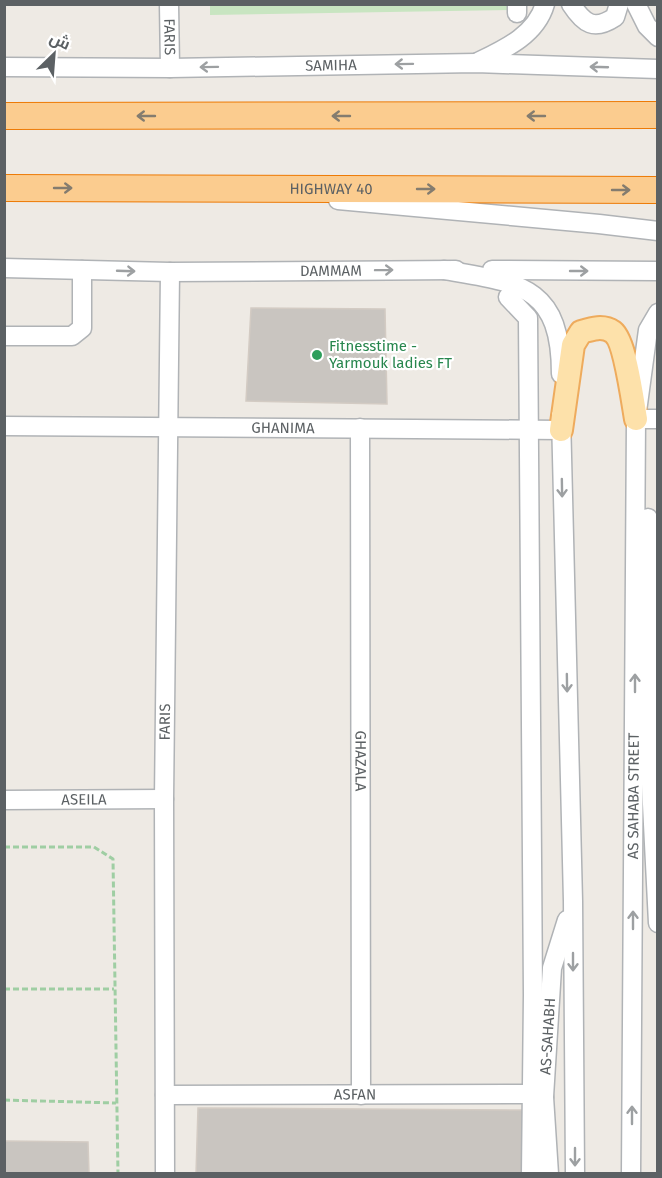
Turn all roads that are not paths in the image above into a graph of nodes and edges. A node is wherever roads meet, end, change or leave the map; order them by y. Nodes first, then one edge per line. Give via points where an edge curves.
1 (169, 4) edge
2 (545, 4) edge
3 (571, 4) edge
4 (618, 4) edge
5 (636, 4) edge
6 (657, 37) edge
7 (477, 63) junction
8 (4, 67) edge
9 (170, 68) junction
10 (657, 69) edge
11 (657, 99) edge
12 (657, 115) edge
13 (4, 116) edge
14 (571, 116) junction
15 (4, 188) edge
16 (217, 188) junction
17 (657, 190) edge
18 (657, 231) edge
19 (4, 268) edge
20 (82, 270) junction
21 (444, 270) junction
22 (657, 271) edge
23 (170, 272) junction
24 (508, 297) dead end
25 (657, 312) edge
26 (4, 336) edge
27 (647, 419) edge
28 (4, 426) edge
29 (169, 427) junction
30 (360, 429) junction
31 (529, 429) junction
32 (561, 430) junction
33 (635, 713) junction
34 (651, 784) junction
35 (164, 799) junction
36 (4, 800) edge
37 (573, 901) junction
38 (657, 923) edge
39 (165, 1095) junction
40 (361, 1095) junction
41 (538, 1096) junction
42 (165, 1173) edge
43 (531, 1173) edge
44 (549, 1173) edge
45 (575, 1173) edge
46 (631, 1173) edge

1 - 9 street, FARIS
2 - 7 street via 542,16 515,44
3 - 4 street via 581,20 592,24 604,24 615,16
5 - 6 street
7 -> 9 street, SAMIHA
10 -> 7 street, SAMIHA
8 - 9 street, SAMIHA
11 - 14 highway
12 - 14 highway
14 -> 13 highway
15 -> 16 highway, HIGHWAY 40
16 -> 17 highway, HIGHWAY 40
16 - 18 street
19 - 20 street, DAMMAM
20 -> 23 street, DAMMAM
20 - 26 street via 82,328 72,336
21 -> 22 street, DAMMAM
23 -> 21 street, DAMMAM
21 - 32 street via 510,282 544,304 556,327 561,350
23 - 29 street, FARIS
24 - 31 street via 528,318
25 - 27 street, AS SAHABA STREET via 648,330
27 - 32 main road via 621,344 614,333 593,328 581,332 573,345
33 -> 27 street, AS SAHABA STREET
27 - 34 street
28 - 29 street, GHANIMA
29 - 30 street, GHANIMA
29 - 35 street, FARIS
30 - 31 street, GHANIMA
30 - 40 street, GHAZALA
31 - 32 street, GHANIMA
31 - 41 street
32 -> 37 street
33 - 34 street
46 -> 33 street, AS SAHABA STREET
34 - 38 street
35 - 36 street, ASEILA
35 - 39 street, FARIS
37 - 41 street, AS-SAHABH via 552,968
37 -> 45 street
39 - 40 street, ASFAN
39 - 42 street, FARIS
40 - 41 street, ASFAN
41 - 43 street
41 - 44 street, AS-SAHABH

